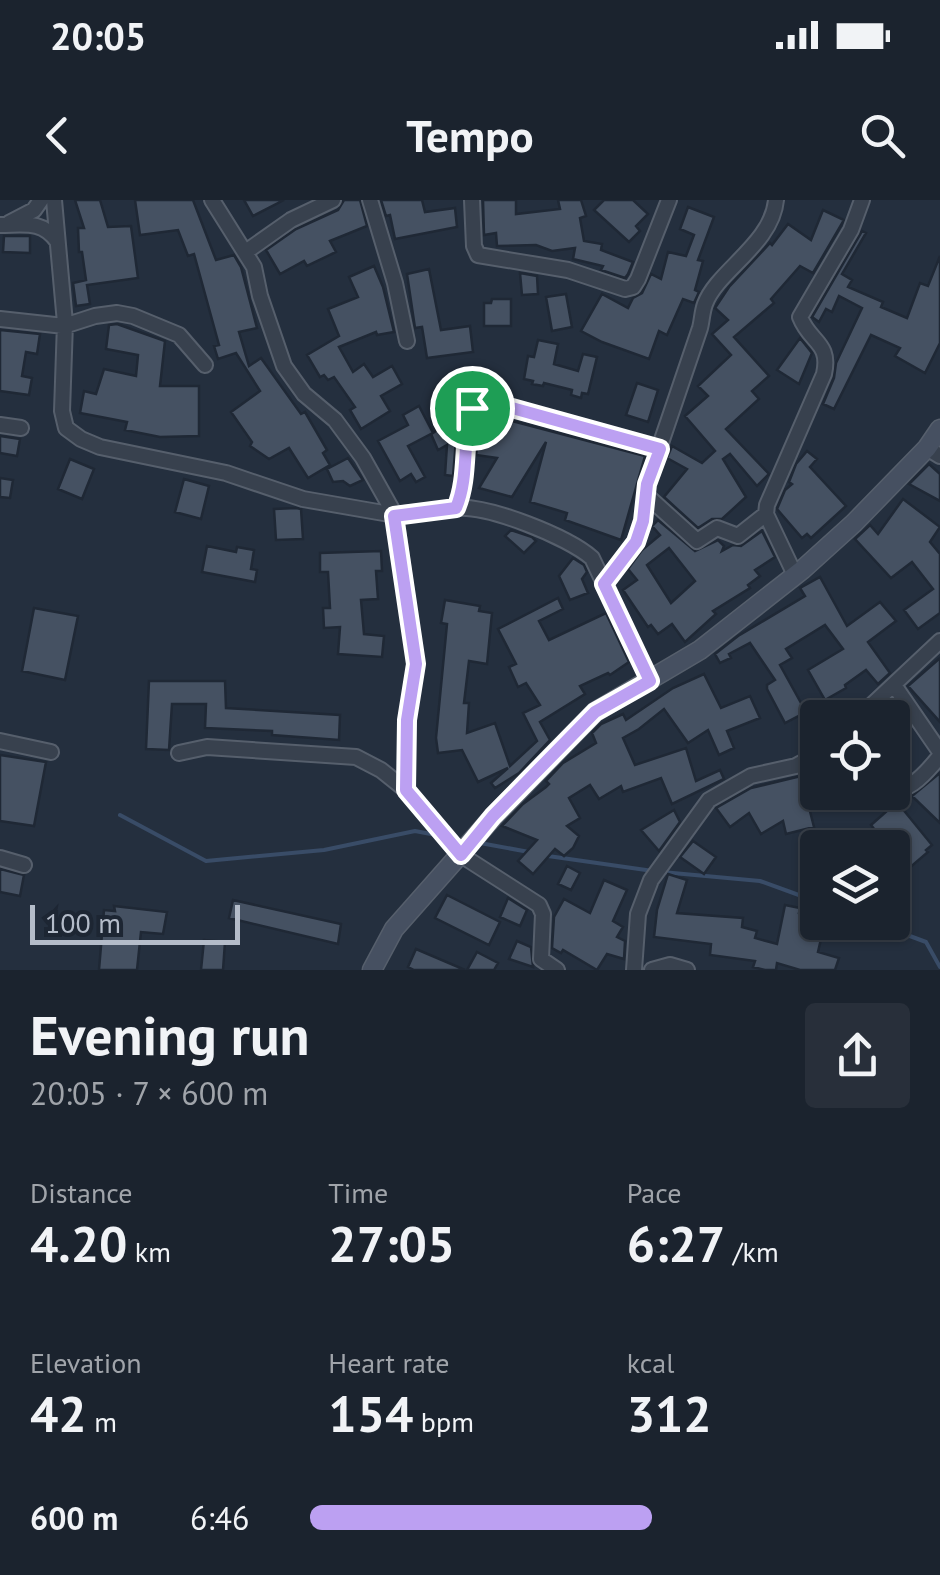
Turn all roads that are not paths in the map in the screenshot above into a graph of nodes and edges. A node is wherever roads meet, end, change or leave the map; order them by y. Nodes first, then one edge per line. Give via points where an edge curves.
1 (42, 200) edge
2 (54, 200) edge
3 (212, 200) edge
4 (333, 200) edge
5 (370, 200) edge
6 (472, 200) edge
7 (669, 200) edge
8 (776, 200) edge
9 (862, 200) edge
10 (2, 226) edge
11 (58, 243) junction
12 (248, 251) junction
13 (0, 319) edge
14 (64, 326) junction
15 (407, 341) dead end
16 (205, 365) dead end
17 (0, 425) edge
18 (21, 428) dead end
19 (940, 429) edge
20 (660, 449) junction
21 (934, 452) edge
22 (646, 495) junction
23 (456, 508) junction
24 (766, 514) junction
25 (394, 516) junction
26 (795, 575) junction
27 (604, 584) junction
28 (940, 641) edge
29 (650, 681) junction
30 (894, 685) junction
31 (878, 700) edge
32 (0, 741) edge
33 (51, 752) dead end
34 (179, 753) dead end
35 (940, 754) edge
36 (800, 764) edge
37 (910, 786) edge
38 (406, 790) junction
39 (461, 855) junction
40 (0, 858) edge
41 (24, 865) dead end
42 (372, 970) edge
43 (557, 970) edge
44 (634, 970) edge
45 (652, 970) edge
46 (687, 970) edge

1 - 10 street
2 - 11 street
3 - 12 street
4 - 12 street
5 - 15 street
6 - 7 street via 478,255 568,270 624,289 638,279
8 - 20 street via 765,228 705,304
9 - 24 street via 852,230 800,318 828,360
10 - 11 street via 35,224
11 - 14 street
12 - 25 street via 284,366 344,432
13 - 14 street
14 - 16 street via 106,314 133,316 180,335
14 - 25 street via 62,411 66,428 80,440
17 - 18 street
19 - 21 main road
20 - 22 street
20 - 23 street via 476,398
21 - 26 main road
22 - 24 street via 697,540 717,528 738,536
22 - 27 street via 636,542
23 - 25 street
23 - 27 street via 486,510 579,546
24 - 26 street
25 - 38 street via 416,664
26 - 29 main road
27 - 29 street
28 - 30 street
29 - 39 main road via 595,712
30 - 31 street
30 - 35 street
32 - 33 street
34 - 38 street via 207,747 356,756
35 - 37 street
36 - 44 street via 751,776 709,800 651,880 638,914
38 - 39 street
39 - 42 main road via 394,930
39 - 43 street via 539,905 541,959
40 - 41 street
45 - 46 street

